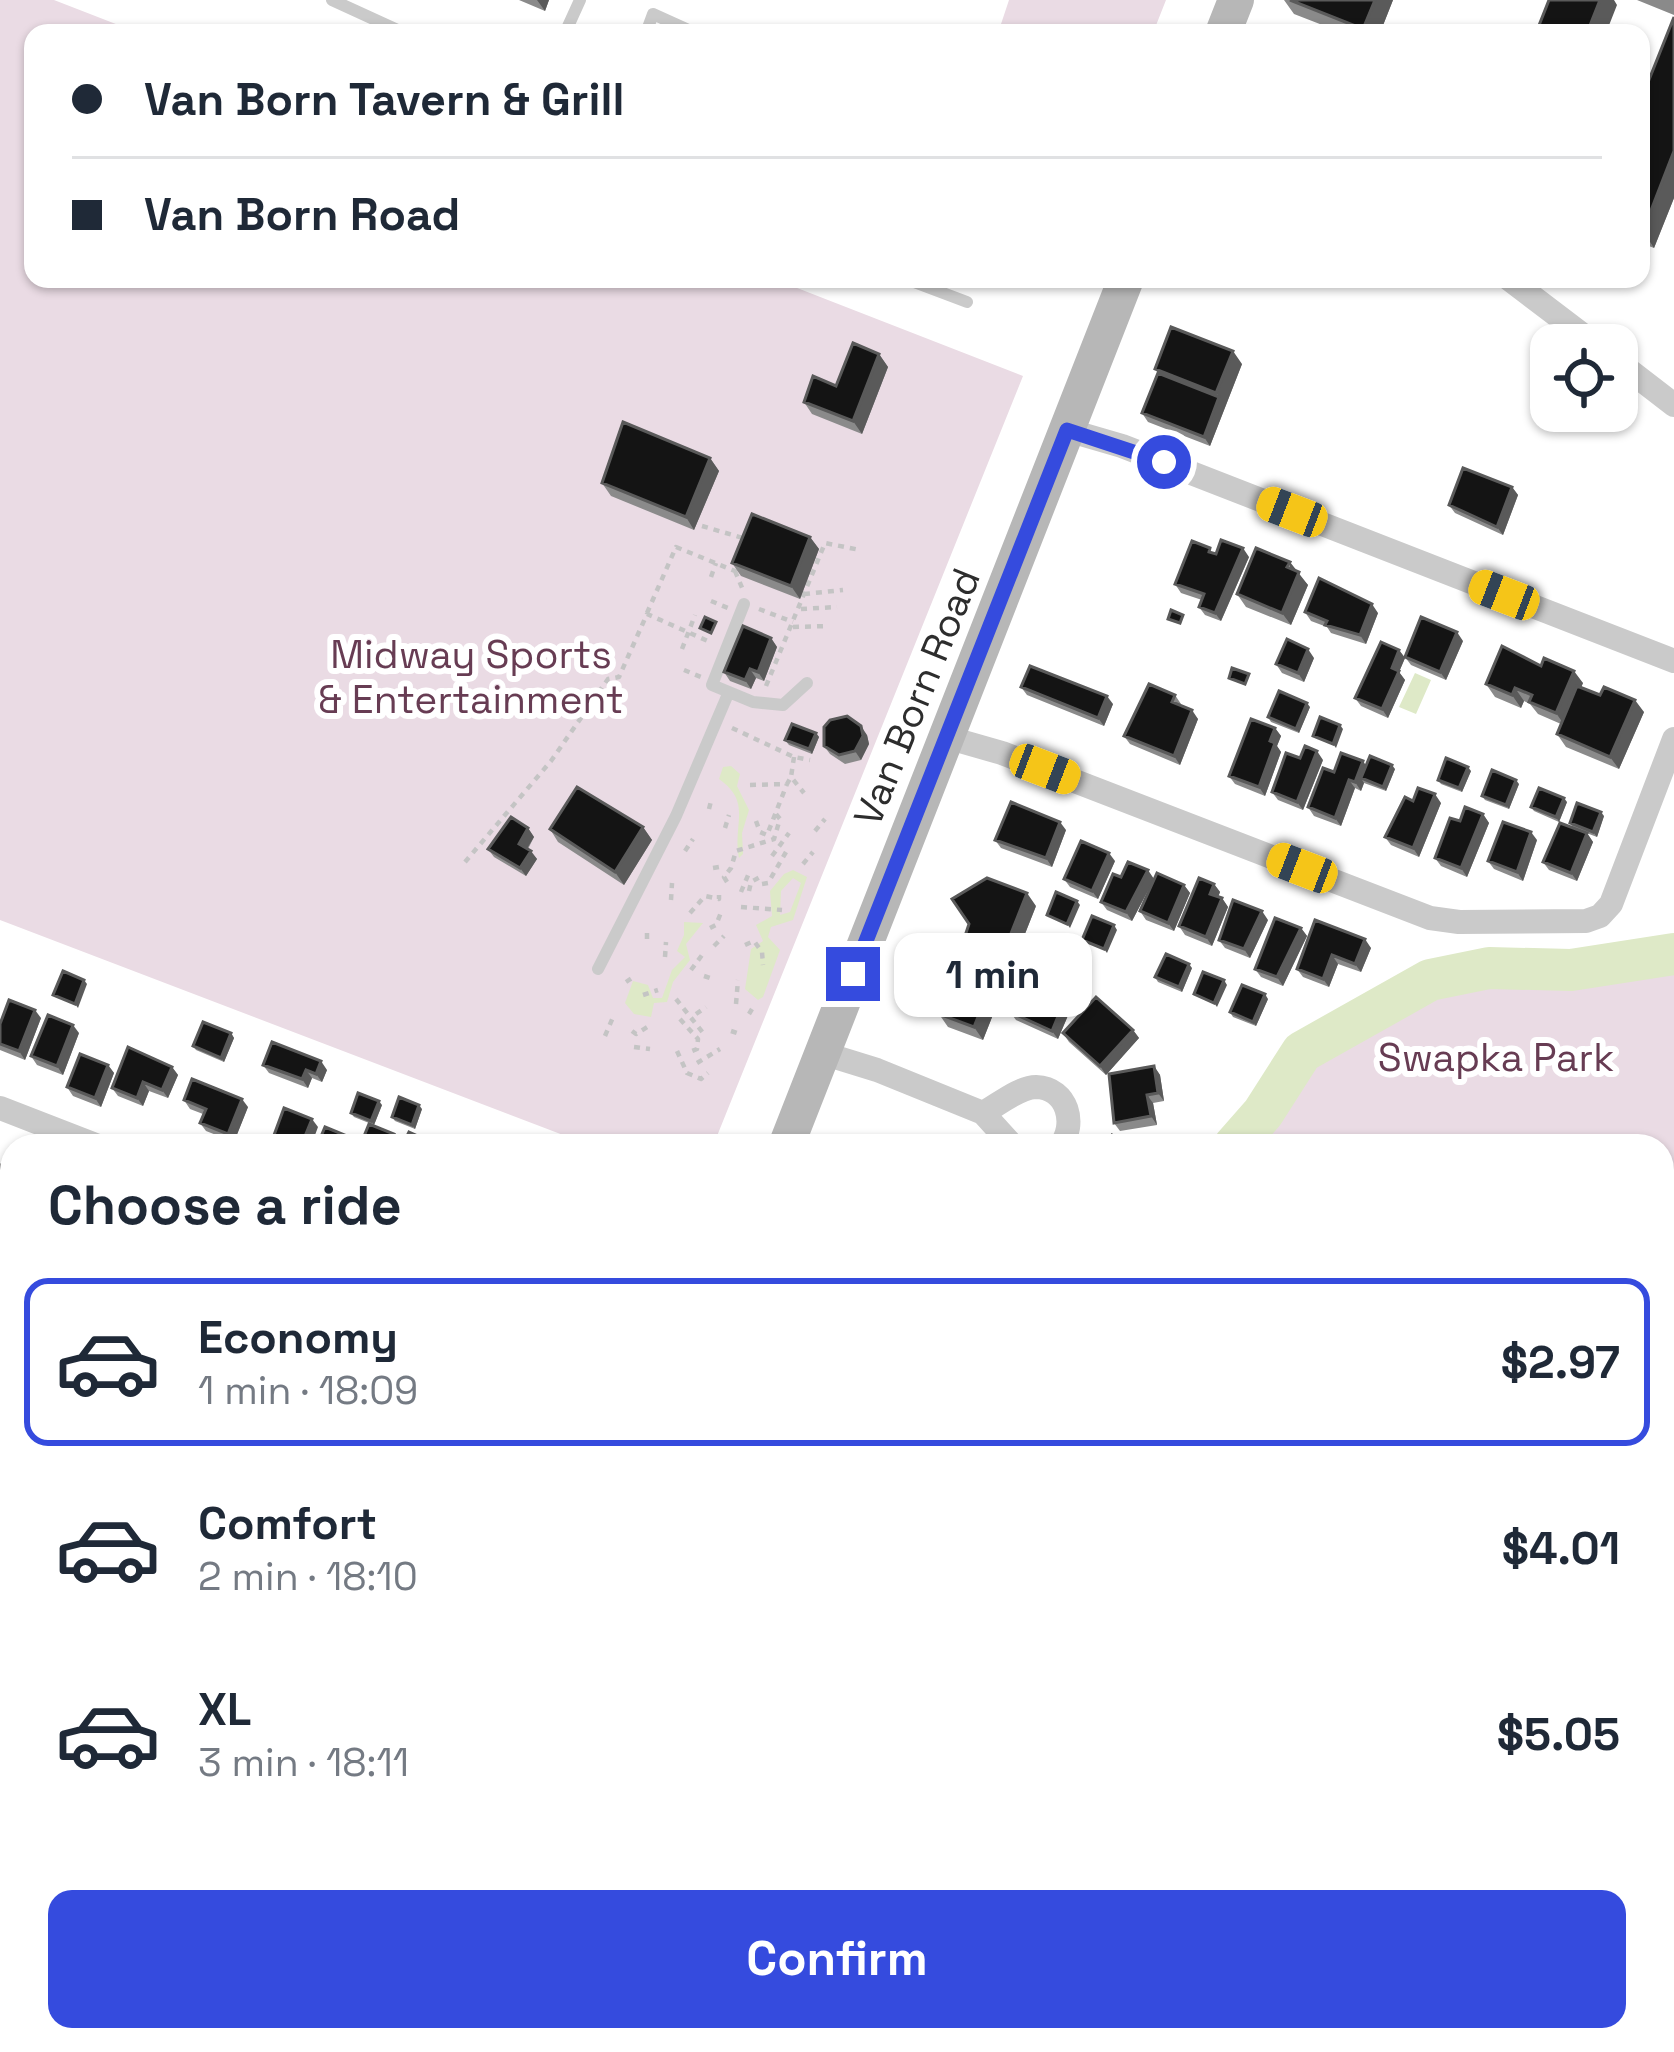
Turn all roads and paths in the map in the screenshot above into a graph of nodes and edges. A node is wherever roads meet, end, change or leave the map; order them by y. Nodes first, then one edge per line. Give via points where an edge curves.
1 (332, 0) edge
2 (384, 24) edge
3 (649, 24) edge
4 (675, 24) edge
5 (930, 288) edge
6 (1122, 288) edge
7 (1521, 288) edge
8 (967, 302) dead end
9 (1568, 324) edge
10 (1638, 377) edge
11 (1674, 405) edge
12 (1067, 430) junction
13 (702, 526) dead end
14 (860, 550) dead end
15 (716, 563) junction
16 (710, 577) dead end
17 (843, 590) dead end
18 (804, 594) junction
19 (744, 604) joint
20 (837, 607) dead end
21 (798, 610) junction
22 (647, 614) junction
23 (694, 616) dead end
24 (792, 624) junction
25 (829, 626) dead end
26 (688, 632) junction
27 (682, 649) dead end
28 (727, 649) junction
29 (1674, 661) edge
30 (808, 683) dead end
31 (728, 694) junction
32 (759, 702) junction
33 (716, 720) junction
34 (946, 737) junction
35 (1674, 740) edge
36 (794, 758) junction
37 (810, 760) edge
38 (789, 780) junction
39 (750, 785) dead end
40 (804, 793) dead end
41 (711, 801) dead end
42 (709, 809) dead end
43 (776, 814) junction
44 (729, 815) dead end
45 (825, 819) dead end
46 (756, 821) dead end
47 (724, 828) dead end
48 (814, 831) dead end
49 (789, 832) dead end
50 (693, 839) dead end
51 (686, 851) dead end
52 (813, 852) dead end
53 (786, 853) dead end
54 (772, 856) dead end
55 (465, 862) dead end
56 (802, 864) dead end
57 (749, 873) dead end
58 (727, 882) dead end
59 (672, 884) dead end
60 (719, 896) dead end
61 (672, 897) dead end
62 (741, 907) dead end
63 (778, 911) dead end
64 (690, 914) dead end
65 (720, 914) dead end
66 (710, 928) dead end
67 (647, 933) dead end
68 (724, 936) dead end
69 (666, 942) dead end
70 (647, 943) dead end
71 (745, 945) dead end
72 (713, 946) dead end
73 (705, 951) dead end
74 (665, 957) dead end
75 (763, 964) dead end
76 (598, 969) dead end
77 (691, 970) dead end
78 (635, 976) dead end
79 (738, 980) dead end
80 (626, 982) dead end
81 (676, 999) dead end
82 (736, 1004) dead end
83 (706, 1007) dead end
84 (696, 1014) dead end
85 (614, 1015) dead end
86 (680, 1019) dead end
87 (652, 1024) dead end
88 (731, 1030) dead end
89 (704, 1034) dead end
90 (740, 1034) dead end
91 (633, 1035) dead end
92 (605, 1036) dead end
93 (634, 1047) dead end
94 (720, 1048) dead end
95 (650, 1049) dead end
96 (677, 1051) dead end
97 (692, 1052) dead end
98 (822, 1053) junction
99 (697, 1063) dead end
100 (708, 1073) dead end
101 (0, 1108) edge
102 (982, 1113) junction
103 (67, 1134) edge
104 (790, 1134) edge
105 (1001, 1134) edge
106 (1067, 1134) edge

1 - 2 lane
3 - 4 lane via 653,14
5 - 8 lane
6 - 12 main road, Van Born Road
7 - 9 street
10 - 11 street
12 - 29 street
12 - 34 main road, Van Born Road
13 - 15 path via 747,539 734,571
14 - 18 path via 825,543
15 - 16 path
15 - 22 path via 676,547
17 - 18 path
18 - 21 path
19 - 24 path
19 - 28 lane
20 - 21 path
21 - 24 path
22 - 26 path
22 - 55 path via 619,677 608,679
23 - 26 path
24 - 25 path
24 - 32 path
26 - 27 path
26 - 28 path
28 - 31 lane via 712,685
30 - 32 lane via 783,705
31 - 32 lane
31 - 33 lane
33 - 36 path
33 - 76 lane
34 - 35 street via 1430,918 1459,922 1600,916
34 - 98 main road, Van Born Road
36 - 37 path
36 - 38 path
38 - 39 path
38 - 40 path
38 - 43 path
41 - 42 path
43 - 46 path via 767,835
43 - 58 path via 771,842 739,850
44 - 47 path
45 - 48 path
49 - 54 path
50 - 51 path
52 - 56 path
53 - 57 path via 768,883 751,882 745,891
59 - 61 path
60 - 64 path via 701,899
62 - 63 path
65 - 66 path
67 - 70 path
68 - 72 path
69 - 74 path
71 - 75 path via 757,944
73 - 77 path
78 - 80 path
79 - 82 path
81 - 89 path
83 - 84 path
85 - 92 path
86 - 97 path via 698,1039
87 - 91 path
88 - 90 path
93 - 95 path
94 - 99 path
96 - 100 path via 687,1073
98 - 102 street
98 - 104 main road, Van Born Road
101 - 103 street
102 - 105 street
102 - 106 street via 1038,1087 1053,1092 1069,1114

